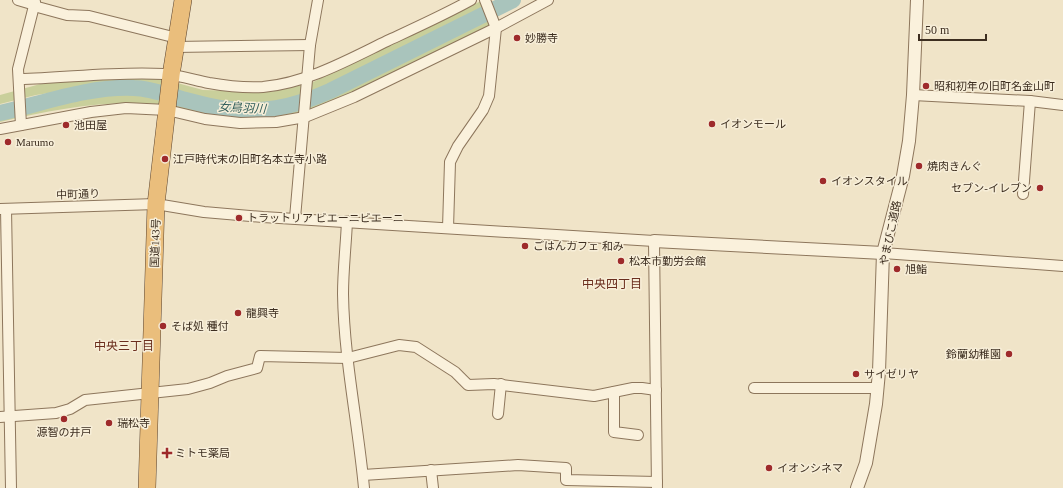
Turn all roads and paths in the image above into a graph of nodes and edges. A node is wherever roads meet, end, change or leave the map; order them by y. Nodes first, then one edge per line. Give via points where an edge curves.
1 (18, 0) edge
2 (183, 0) edge
3 (318, 0) edge
4 (471, 0) edge
5 (485, 0) edge
6 (548, 0) edge
7 (917, 0) edge
8 (35, 4) edge
9 (495, 26) junction
10 (176, 42) junction
11 (310, 45) junction
12 (171, 77) junction
13 (308, 79) junction
14 (19, 84) junction
15 (913, 95) junction
16 (1030, 101) junction
17 (1063, 104) edge
18 (167, 109) junction
19 (305, 114) junction
20 (20, 122) junction
21 (0, 129) edge
22 (1023, 194) dead end
23 (156, 204) junction
24 (3, 209) edge
25 (295, 218) junction
26 (347, 221) junction
27 (448, 228) junction
28 (654, 241) junction
29 (883, 253) junction
30 (1063, 266) edge
31 (348, 358) junction
32 (501, 384) junction
33 (754, 388) dead end
34 (877, 388) junction
35 (656, 390) junction
36 (614, 392) junction
37 (150, 393) junction
38 (498, 414) dead end
39 (5, 416) edge
40 (638, 436) dead end
41 (432, 470) junction
42 (362, 475) junction
43 (657, 485) edge
44 (11, 488) edge
45 (147, 488) edge
46 (364, 488) edge
47 (433, 488) edge
48 (857, 488) edge

1 - 8 street
2 - 10 highway, 国道143号
3 - 11 street
4 - 13 street
5 - 9 street
6 - 9 street
7 - 15 street, やまびこ道路
8 - 10 street via 68,14 89,16
8 - 14 street via 18,69
9 - 19 street via 354,97
9 - 27 street via 489,96 450,162
10 - 11 street
10 - 12 highway, 国道143号
11 - 13 street
12 - 13 street via 224,86 248,87
12 - 14 street via 136,73 89,75
12 - 18 highway, 国道143号
13 - 19 street
14 - 20 street
15 - 16 street
15 - 29 street, やまびこ道路 via 906,160
16 - 17 street
16 - 22 street
18 - 19 street via 205,120 240,123 276,122
18 - 20 street via 126,108
18 - 23 highway, 国道143号
19 - 25 street
20 - 21 street
23 - 24 street, 中町通り
23 - 25 street, 中町通り via 204,212
23 - 37 highway, 国道143号
24 - 39 street
25 - 26 street, 中町通り
26 - 27 street, 中町通り
26 - 31 street via 343,293
27 - 28 street, 中町通り
28 - 29 street
28 - 35 street
29 - 30 street
29 - 34 street, やまびこ道路
31 - 32 street via 399,345 416,347 455,372 468,385
31 - 37 street via 260,356 258,368 188,389
31 - 42 street
32 - 36 street via 588,396
32 - 38 street
33 - 34 street
34 - 48 street, やまびこ道路 via 866,463
35 - 36 street via 637,388
35 - 43 street
36 - 40 street via 614,432
37 - 39 street via 86,400 56,413
37 - 45 highway, 国道143号
39 - 44 street
41 - 42 street
41 - 43 street via 518,465 566,468 566,480
41 - 47 street
42 - 46 street

